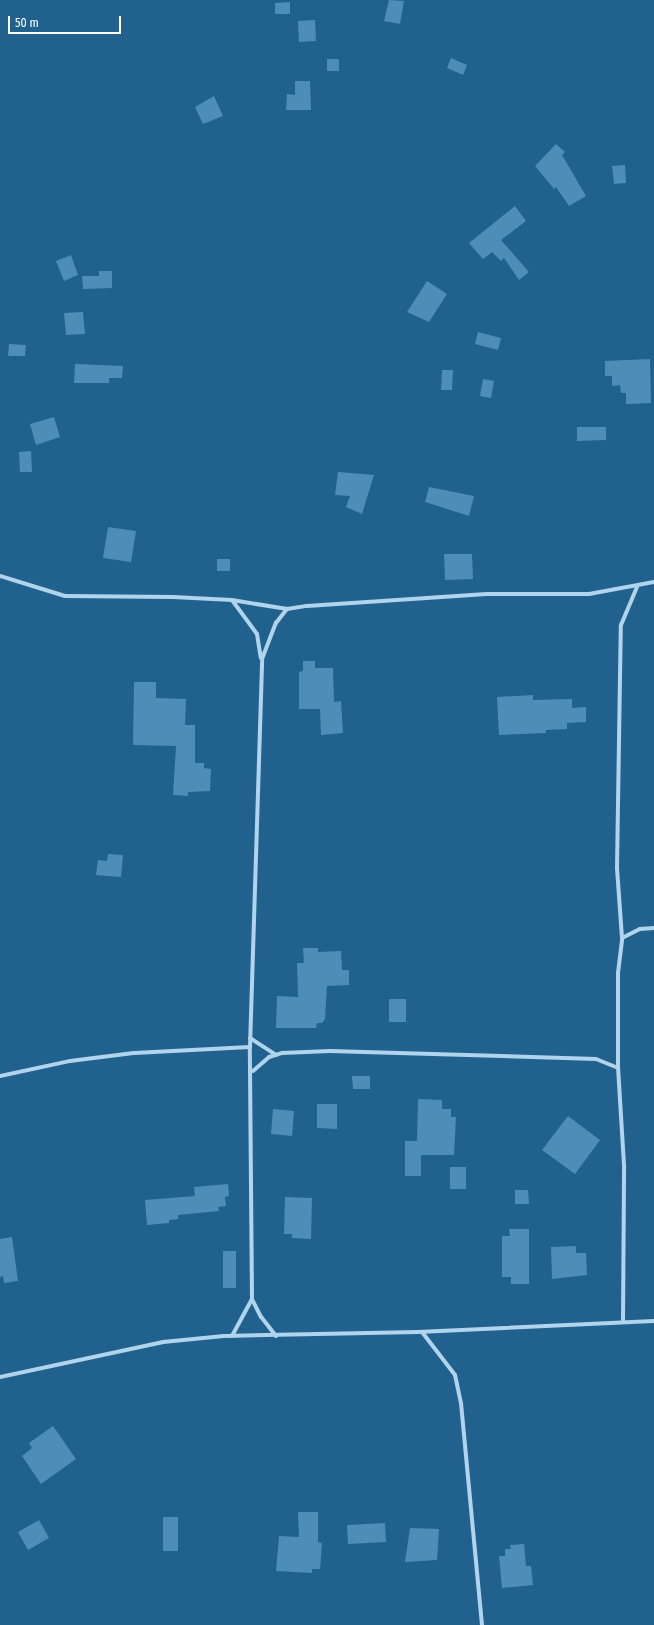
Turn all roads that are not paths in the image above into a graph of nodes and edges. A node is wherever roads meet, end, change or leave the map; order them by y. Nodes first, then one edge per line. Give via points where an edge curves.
1 (0, 576) edge
2 (654, 582) edge
3 (637, 587) junction
4 (232, 600) junction
5 (287, 609) junction
6 (262, 659) junction
7 (654, 928) edge
8 (622, 938) junction
9 (250, 1038) junction
10 (250, 1047) junction
11 (276, 1055) junction
12 (618, 1068) junction
13 (252, 1071) junction
14 (0, 1076) edge
15 (252, 1299) junction
16 (623, 1321) junction
17 (654, 1321) edge
18 (422, 1332) junction
19 (232, 1336) junction
20 (276, 1336) junction
21 (0, 1377) edge
22 (482, 1625) edge

1 - 4 street via 53,593 82,598 173,597
2 - 3 street
3 - 5 street via 588,594 392,598
3 - 8 street via 620,632 617,868
4 - 5 street
4 - 6 street via 256,634
5 - 6 street via 276,623
6 - 9 street
7 - 8 street via 640,929
8 - 12 street via 618,973
9 - 10 street
9 - 11 street
10 - 13 street
10 - 14 street via 134,1053 70,1061
11 - 12 street via 330,1052 596,1059
11 - 13 street
12 - 16 street via 624,1165
13 - 15 street
15 - 19 street
15 - 20 street via 260,1317
16 - 17 street
16 - 18 street
18 - 20 street
18 - 22 street via 455,1375 461,1403
19 - 20 street
19 - 21 street via 163,1342

